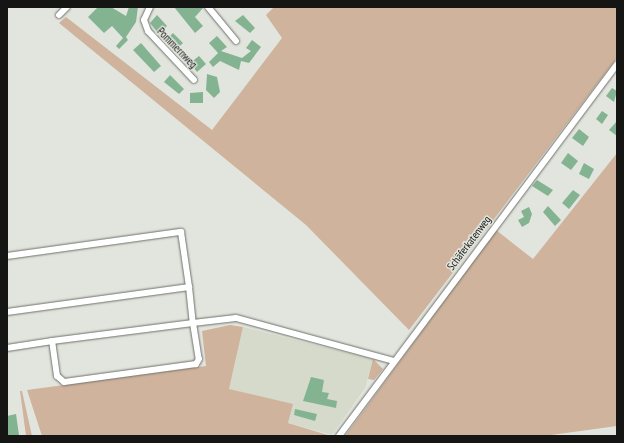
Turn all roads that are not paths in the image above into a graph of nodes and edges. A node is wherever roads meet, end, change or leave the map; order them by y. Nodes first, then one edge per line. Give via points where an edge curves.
1 (67, 7) edge
2 (150, 7) edge
3 (208, 7) edge
4 (59, 15) dead end
5 (236, 41) dead end
6 (617, 64) edge
7 (194, 80) dead end
8 (7, 256) edge
9 (189, 287) junction
10 (7, 312) edge
11 (193, 323) junction
12 (52, 341) junction
13 (7, 348) edge
14 (394, 361) junction
15 (339, 436) edge

1 - 4 street
2 - 7 street, Pommernweg via 144,20 148,32
3 - 5 street
6 - 14 street, Schäferkatenweg
8 - 9 street via 181,232
9 - 10 street
9 - 11 street
11 - 12 street
11 - 12 street via 198,362 177,368 64,382 57,376
11 - 14 street via 236,318
12 - 13 street
14 - 15 street, Schäferkatenweg

